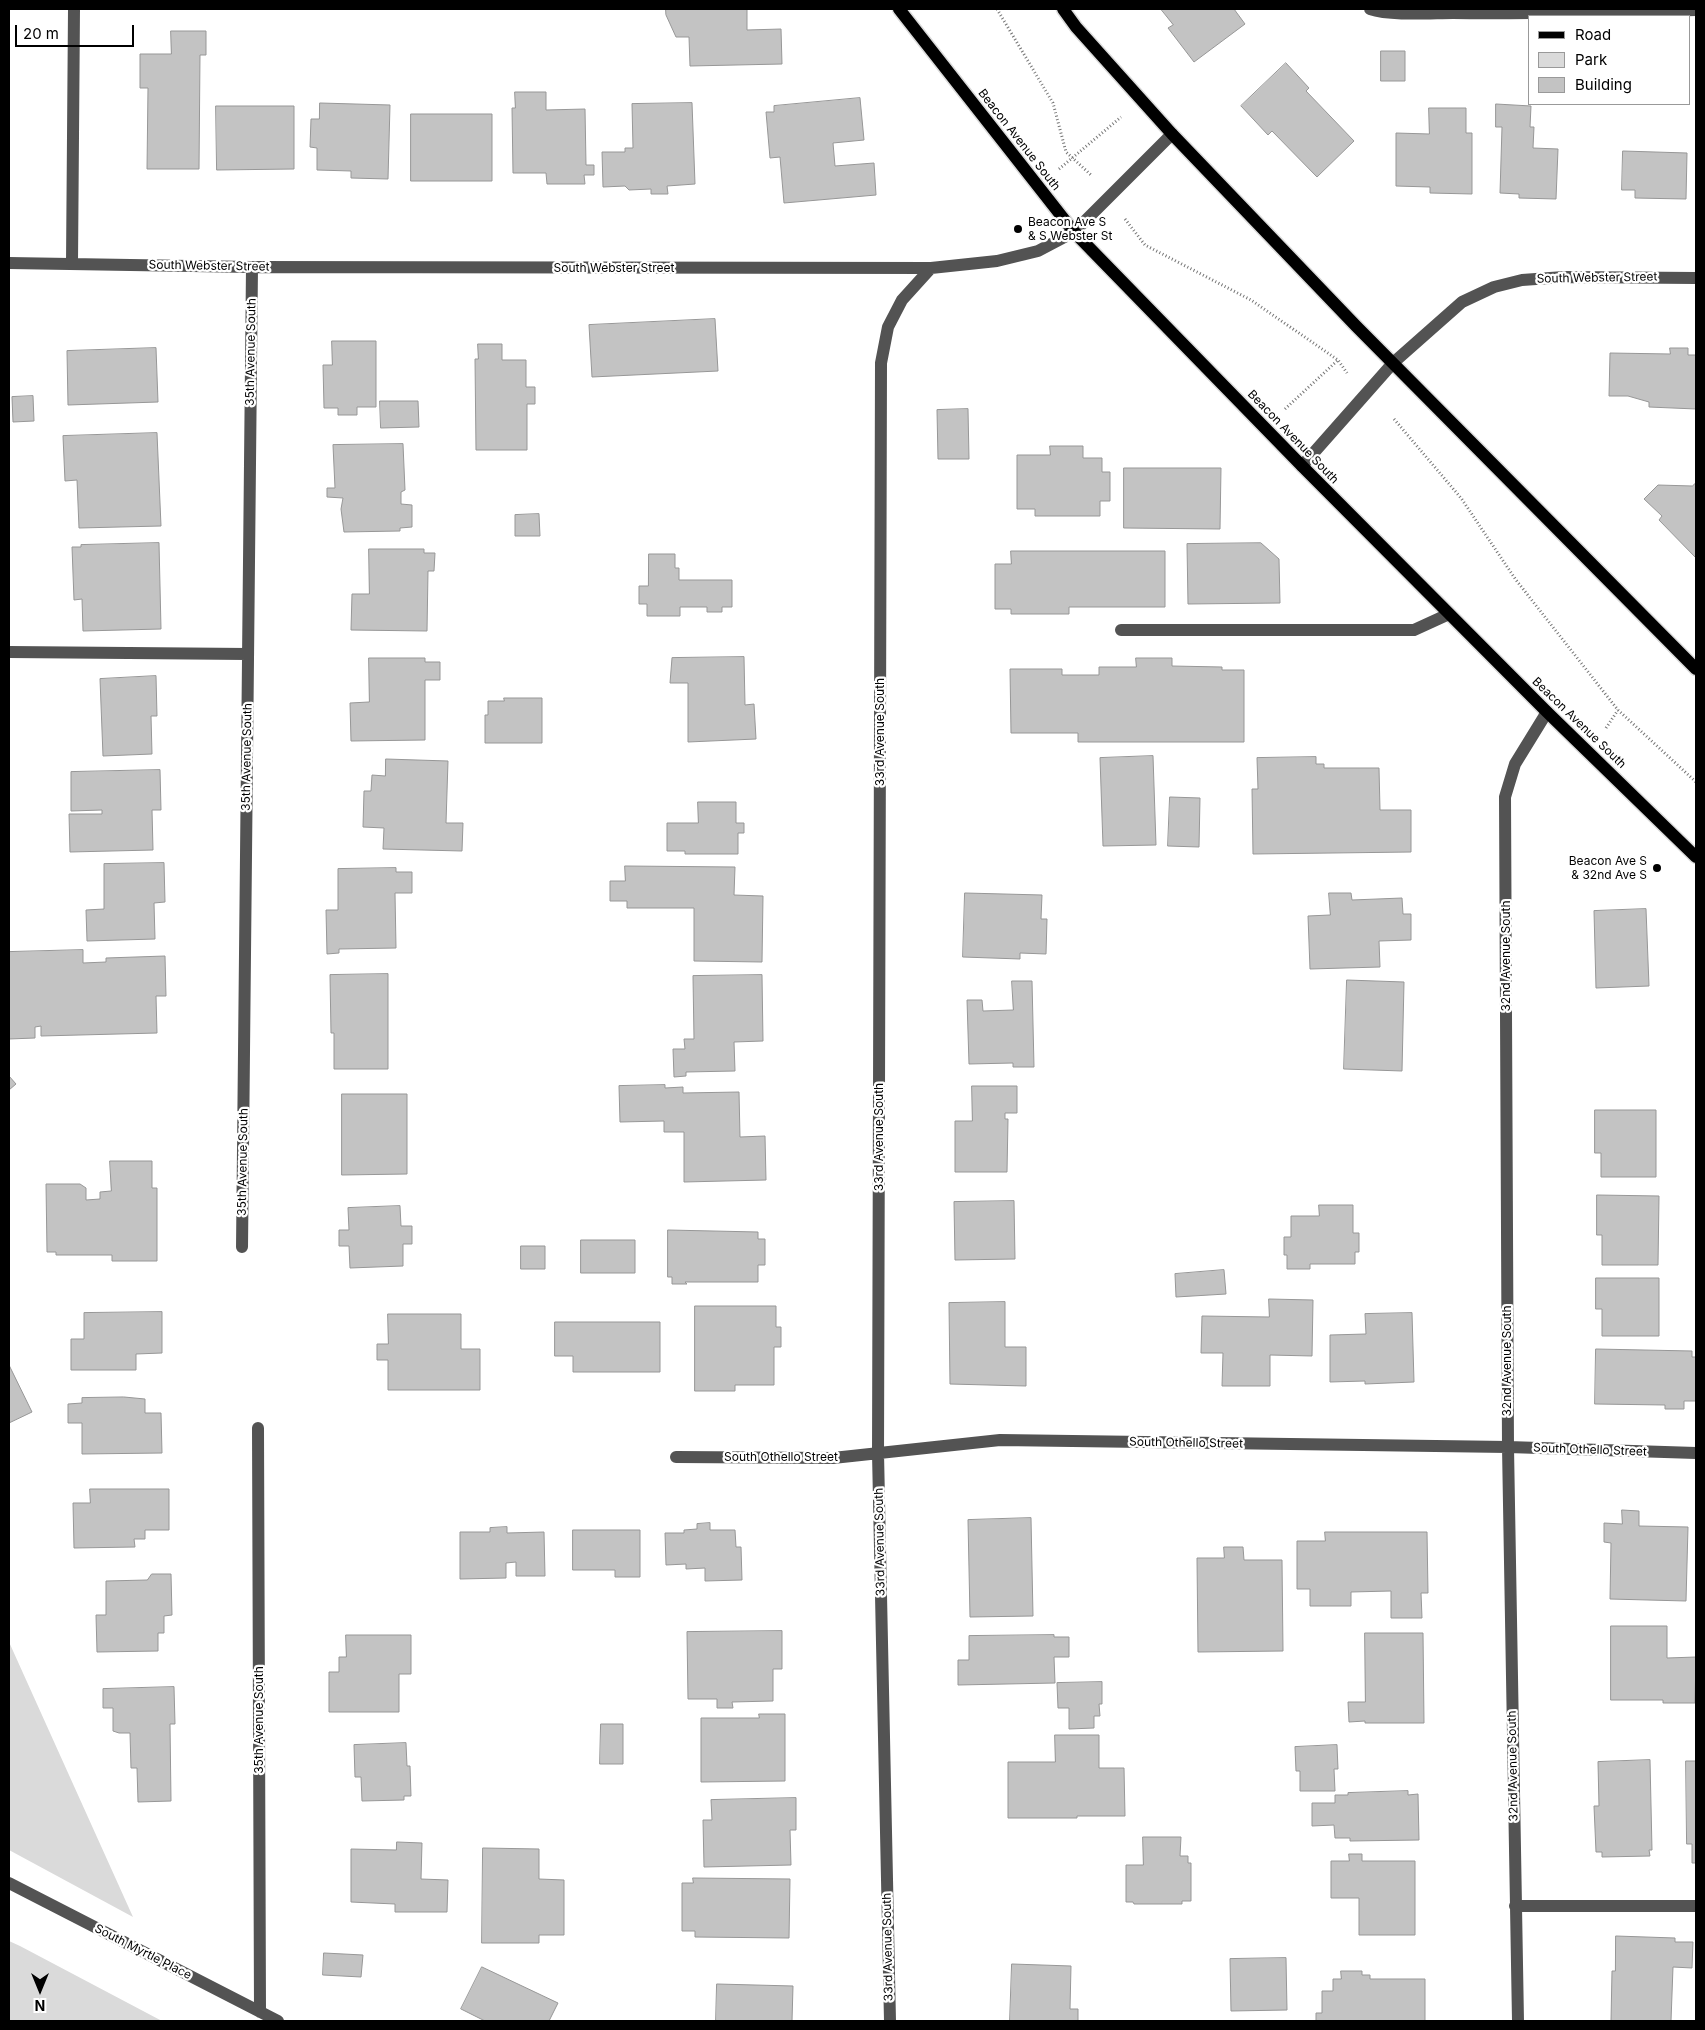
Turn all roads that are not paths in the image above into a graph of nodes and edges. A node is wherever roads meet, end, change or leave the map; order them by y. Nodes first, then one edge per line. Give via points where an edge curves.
1 (74, 9) edge
2 (899, 9) edge
3 (1063, 9) edge
4 (1370, 9) edge
5 (1696, 10) edge
6 (1172, 134) junction
7 (1074, 232) junction
8 (9, 263) edge
9 (72, 263) junction
10 (252, 267) junction
11 (931, 268) junction
12 (1696, 278) edge
13 (1393, 363) junction
14 (1302, 466) junction
15 (1449, 614) junction
16 (1121, 630) dead end
17 (9, 652) edge
18 (248, 654) junction
19 (1696, 669) edge
20 (1547, 712) junction
21 (1696, 857) edge
22 (242, 1247) dead end
23 (258, 1428) dead end
24 (1508, 1447) junction
25 (878, 1453) junction
26 (1696, 1453) edge
27 (676, 1457) dead end
28 (9, 1883) edge
29 (1515, 1906) junction
30 (1696, 1906) edge
31 (260, 2012) junction
32 (278, 2021) edge
33 (890, 2021) edge
34 (1518, 2021) edge

1 - 9 street
2 - 7 main road, Beacon Avenue South
3 - 6 main road
4 - 5 street via 1502,14
6 - 7 street, South Webster Street
6 - 13 main road
7 - 11 street, South Webster Street via 1038,251 997,261
7 - 14 main road, Beacon Avenue South
8 - 9 street, South Webster Street
9 - 10 street, South Webster Street
10 - 11 street, South Webster Street
10 - 18 street, 35th Avenue South
11 - 25 street, 33rd Avenue South via 902,300 888,327 881,363
12 - 13 street, South Webster Street via 1564,276 1522,280 1494,287 1462,302
13 - 14 street, South Webster Street
13 - 19 main road
14 - 15 main road, Beacon Avenue South
15 - 16 street via 1414,630
15 - 20 main road, Beacon Avenue South
17 - 18 street
18 - 22 street, 35th Avenue South
20 - 21 main road, Beacon Avenue South
20 - 24 street, 32nd Avenue South via 1515,764 1505,797
23 - 31 street, 35th Avenue South
24 - 25 street, South Othello Street via 1000,1440
24 - 26 street, South Othello Street
24 - 29 street, 32nd Avenue South
25 - 27 street, South Othello Street via 833,1458
25 - 33 street, 33rd Avenue South
28 - 31 street, South Myrtle Place
29 - 30 street
29 - 34 street, 32nd Avenue South
31 - 32 street, South Myrtle Place

